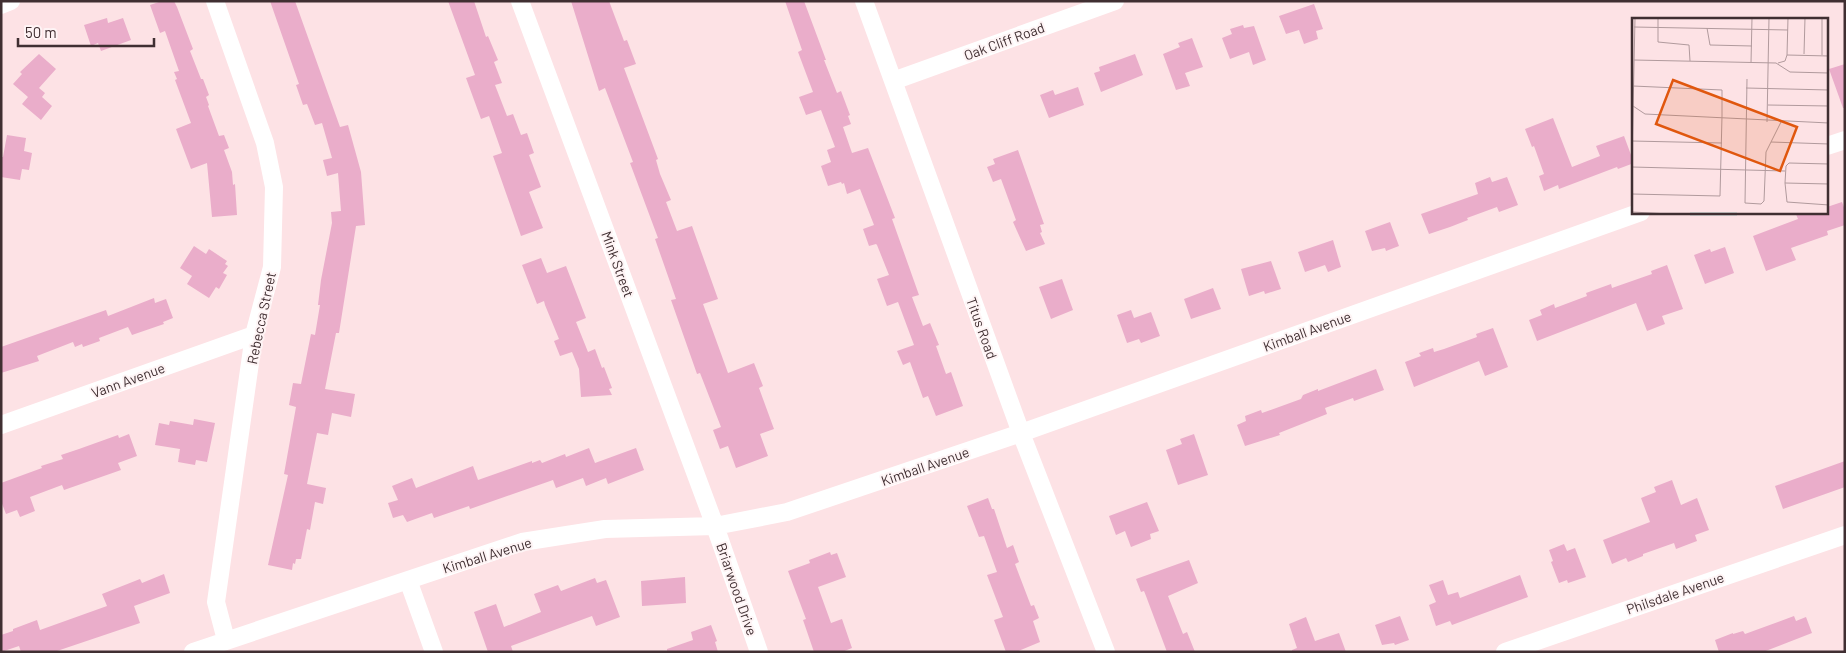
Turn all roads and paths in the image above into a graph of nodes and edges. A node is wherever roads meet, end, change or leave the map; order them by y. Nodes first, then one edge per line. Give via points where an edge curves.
1 (11, 1) edge
2 (215, 1) edge
3 (520, 1) edge
4 (864, 1) edge
5 (1115, 1) edge
6 (1, 5) edge
7 (893, 81) junction
8 (1845, 140) edge
9 (1828, 146) edge
10 (1635, 214) edge
11 (254, 335) junction
12 (1, 425) edge
13 (1021, 433) junction
14 (715, 526) junction
15 (1845, 535) edge
16 (408, 580) junction
17 (226, 640) junction
18 (193, 652) edge
19 (434, 652) edge
20 (759, 652) edge
21 (1106, 652) edge
22 (1505, 652) edge

1 - 6 street
2 - 11 street, Rebecca Street via 265,143 274,187 272,267
3 - 14 street, Mink Street
4 - 7 street, Titus Road
5 - 7 street, Oak Cliff Road
7 - 13 street, Titus Road
8 - 9 street
10 - 13 street, Kimball Avenue
11 - 12 street, Vann Avenue
11 - 17 street, Rebecca Street via 216,602
13 - 14 street, Kimball Avenue via 787,512
13 - 21 street, Titus Road
14 - 16 street, Kimball Avenue via 605,529 522,542
14 - 20 street, Briarwood Drive
15 - 22 street, Philsdale Avenue
16 - 17 street, Kimball Avenue
16 - 19 street
17 - 18 street, Kimball Avenue

